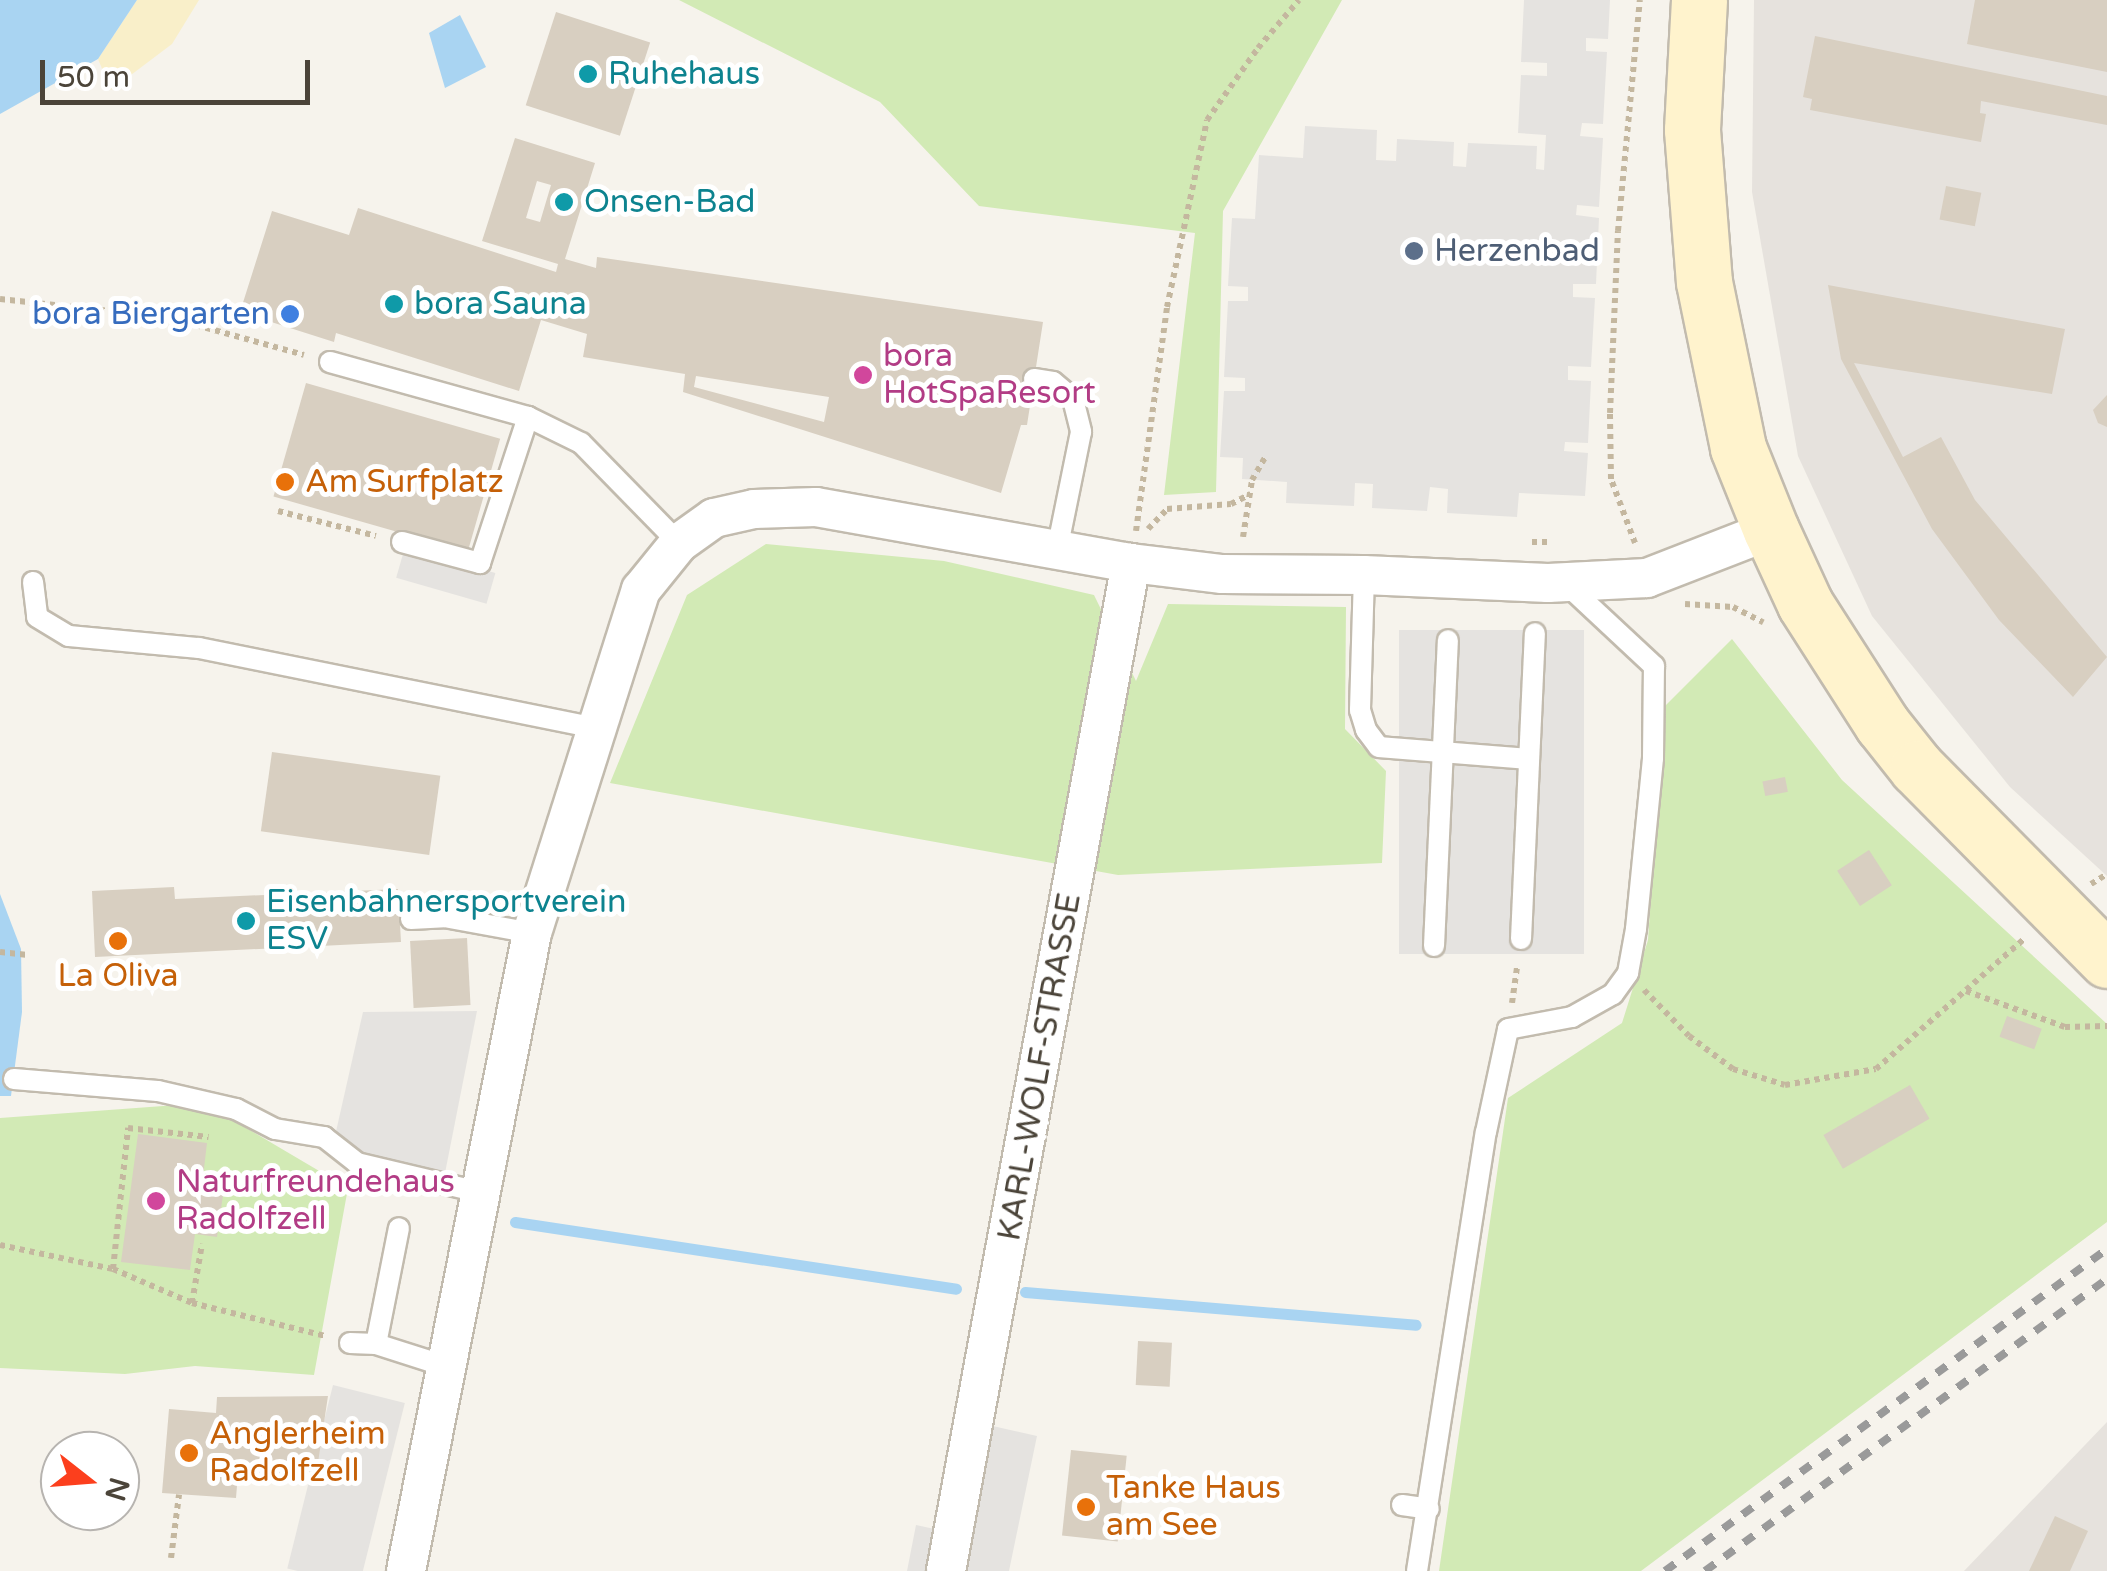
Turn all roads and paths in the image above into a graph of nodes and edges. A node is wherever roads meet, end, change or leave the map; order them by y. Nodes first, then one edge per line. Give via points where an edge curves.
1 (1300, 0) edge
2 (1699, 0) edge
3 (0, 299) edge
4 (330, 362) joint
5 (1034, 379) dead end
6 (528, 417) junction
7 (1266, 456) dead end
8 (1251, 494) junction
9 (278, 511) dead end
10 (1771, 530) junction
11 (1163, 535) dead end
12 (1060, 538) junction
13 (402, 542) joint
14 (1259, 542) dead end
15 (1512, 542) dead end
16 (1551, 542) dead end
17 (680, 543) junction
18 (1137, 543) junction
19 (1364, 575) junction
20 (33, 582) dead end
21 (1563, 582) junction
22 (1535, 633) dead end
23 (1448, 640) dead end
24 (594, 728) junction
25 (1443, 756) junction
26 (1528, 760) junction
27 (2076, 872) dead end
28 (2107, 874) edge
29 (2090, 885) junction
30 (2098, 894) dead end
31 (410, 919) dead end
32 (2031, 931) dead end
33 (532, 933) junction
34 (1522, 939) joint
35 (1434, 946) dead end
36 (0, 952) edge
37 (2101, 954) edge
38 (28, 955) dead end
39 (1628, 973) junction
40 (1966, 991) junction
41 (2107, 1026) edge
42 (1508, 1029) junction
43 (14, 1079) dead end
44 (208, 1137) dead end
45 (479, 1192) junction
46 (400, 1228) dead end
47 (202, 1244) dead end
48 (0, 1245) edge
49 (113, 1269) junction
50 (192, 1303) junction
51 (350, 1343) joint
52 (376, 1344) junction
53 (446, 1366) junction
54 (179, 1495) dead end
55 (1402, 1505) dead end
56 (1428, 1509) junction
57 (171, 1558) dead end
58 (406, 1571) edge
59 (946, 1571) edge
60 (1417, 1571) edge

1 - 18 path via 1207,120 1167,306
2 - 10 main road via 1692,130 1704,282 1738,448
3 - 4 path via 167,317
4 - 6 lane
5 - 12 lane via 1054,382 1073,399 1081,432
6 - 13 lane via 480,563
6 - 17 lane via 581,443
7 - 8 path
8 - 14 path via 1239,542
8 - 18 path via 1231,504 1167,509
9 - 13 path
10 - 21 street via 1647,578
10 - 37 main road via 1805,604 1882,724
11 - 18 path
12 - 17 street via 816,507 714,518
12 - 18 street
12 - 18 path
15 - 16 path
17 - 24 street via 641,590
18 - 19 street via 1222,574
18 - 59 street, KARL-WOLF-STRASSE
19 - 21 street
19 - 25 lane via 1360,710 1366,730 1379,747
20 - 24 lane via 37,617 68,636 218,651
21 - 39 lane via 1654,666 1653,758
22 - 26 lane
23 - 25 lane
24 - 33 street
25 - 26 lane
25 - 35 lane
26 - 34 lane
27 - 29 path
28 - 29 path
29 - 30 path
31 - 33 lane via 444,917
32 - 40 path
33 - 45 street
34 - 42 path
36 - 38 path
39 - 40 path via 1689,1036 1733,1069 1784,1085 1876,1069
39 - 42 lane via 1613,994 1572,1016
40 - 41 path via 2065,1027
42 - 56 lane
43 - 45 lane via 158,1091 236,1108 275,1129 324,1137 357,1163
44 - 49 path via 128,1128
45 - 53 street
46 - 52 lane
47 - 50 path
48 - 49 path
49 - 50 path
50 - 51 path
51 - 52 lane
52 - 53 lane
53 - 58 street
54 - 57 path
55 - 56 lane
56 - 60 lane

